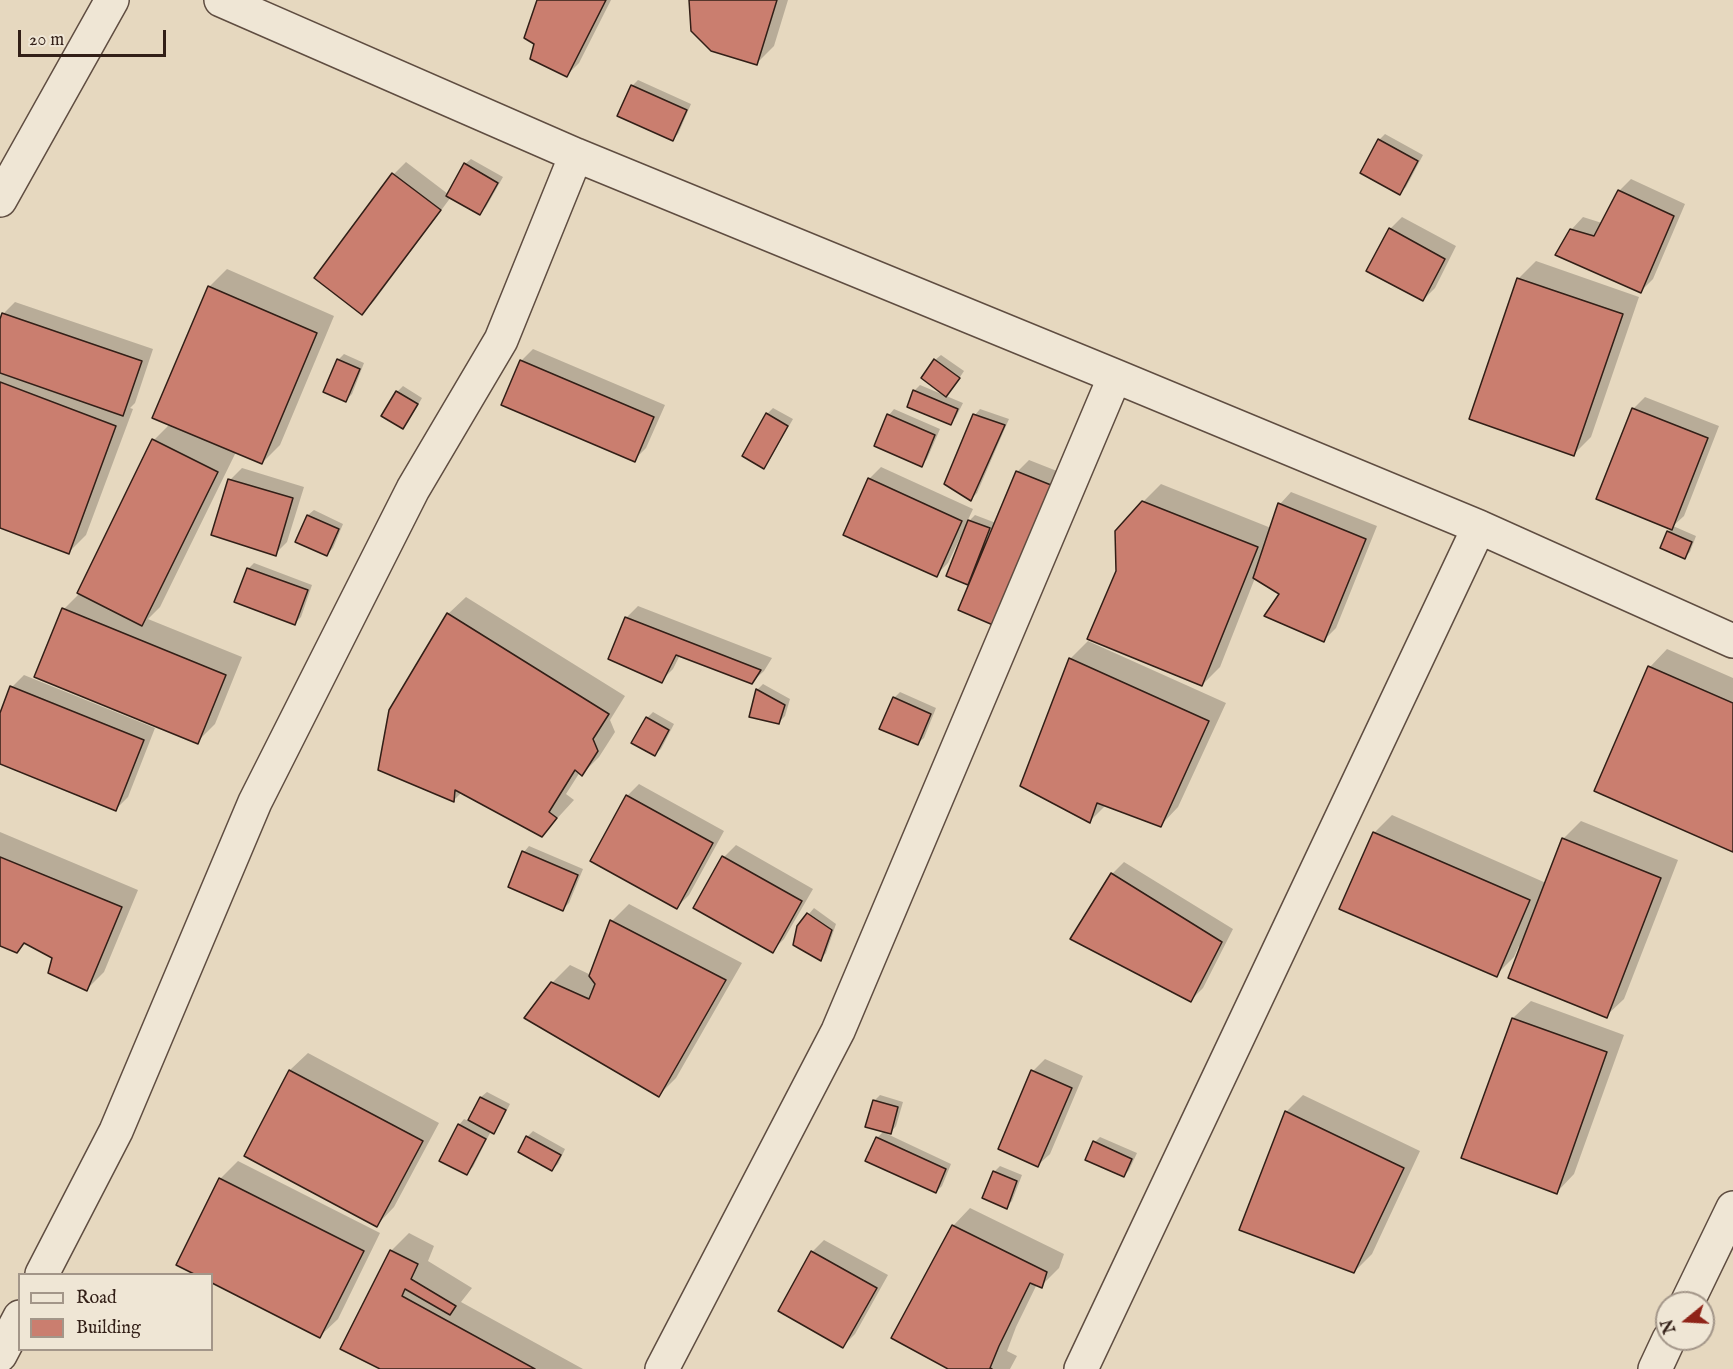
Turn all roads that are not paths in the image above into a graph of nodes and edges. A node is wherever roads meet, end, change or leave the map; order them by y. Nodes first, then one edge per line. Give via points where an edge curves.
1 (112, 0) edge
2 (221, 0) edge
3 (576, 155) junction
4 (0, 200) edge
5 (1115, 375) junction
6 (1479, 528) junction
7 (1733, 641) edge
8 (1733, 1208) edge
9 (43, 1273) edge
10 (1693, 1291) edge
11 (18, 1321) edge
12 (1663, 1351) edge
13 (0, 1355) edge
14 (662, 1369) edge
15 (1081, 1369) edge
16 (1655, 1369) edge

1 - 4 street
2 - 3 street
3 - 5 street
3 - 9 street via 501,340 413,489 255,802 116,1131
5 - 6 street
5 - 14 street via 838,1031
6 - 7 street
6 - 15 street
8 - 10 street
11 - 13 street
12 - 16 street

